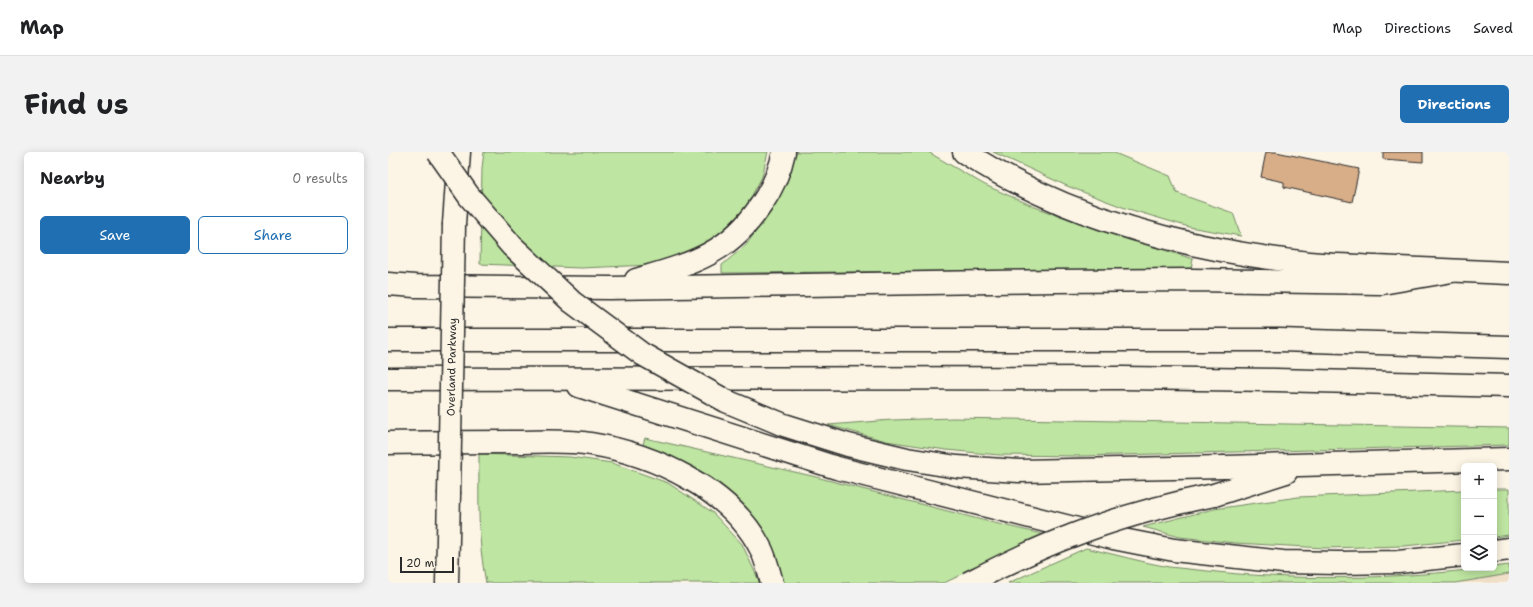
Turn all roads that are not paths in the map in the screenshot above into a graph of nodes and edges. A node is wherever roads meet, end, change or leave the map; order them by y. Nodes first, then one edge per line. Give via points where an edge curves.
1 (438, 152) edge
2 (459, 152) edge
3 (784, 152) edge
4 (964, 152) edge
5 (1452, 271) junction
6 (1509, 274) edge
7 (388, 284) edge
8 (610, 288) junction
9 (388, 340) edge
10 (1509, 347) edge
11 (388, 379) edge
12 (559, 379) junction
13 (1509, 386) edge
14 (388, 443) edge
15 (1509, 459) edge
16 (1310, 464) junction
17 (449, 535) junction
18 (1509, 550) edge
19 (1497, 551) edge
20 (1461, 555) edge
21 (447, 583) edge
22 (463, 583) edge
23 (772, 583) edge
24 (968, 583) edge

1 - 16 highway, bridge via 469,196 512,246 572,302 642,354 726,401 784,425 848,445 907,459 957,467 1019,471
2 - 17 highway, Overland Parkway, bridge via 454,224
3 - 8 highway via 768,195 740,232 724,246 683,266
4 - 5 highway via 1041,195 1098,218 1153,235 1248,255 1311,263
5 - 6 highway
5 - 8 highway via 1382,283 1192,280
7 - 8 highway
9 - 10 highway via 1279,340
11 - 12 highway
12 - 13 highway via 1122,378
12 - 20 highway via 837,468 1113,538 1174,550 1283,562 1398,562
14 - 23 highway via 559,442 590,444 647,459 678,472 706,489 728,508 745,525 761,548
15 - 16 highway
16 - 24 highway, bridge via 1214,495 1128,516 1070,536
17 - 21 highway, Overland Parkway
17 - 22 highway
18 - 19 highway

